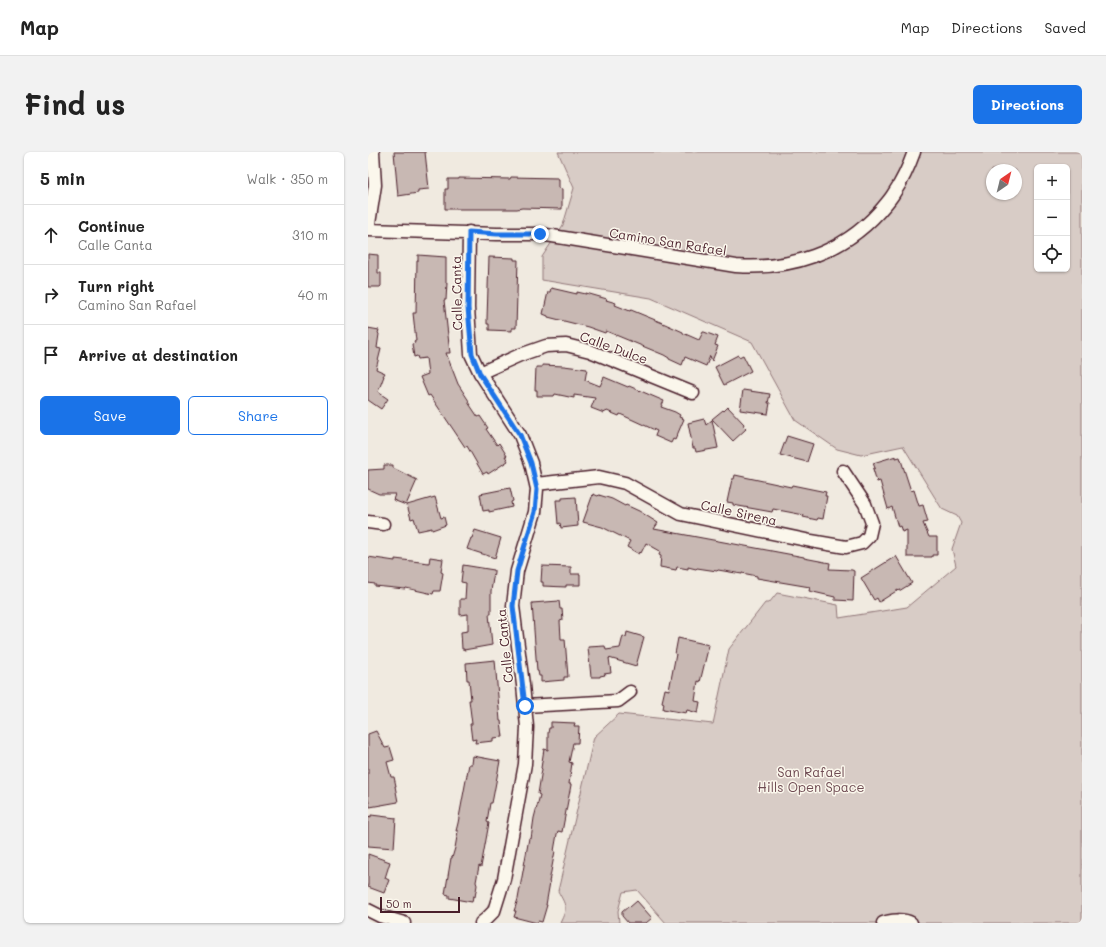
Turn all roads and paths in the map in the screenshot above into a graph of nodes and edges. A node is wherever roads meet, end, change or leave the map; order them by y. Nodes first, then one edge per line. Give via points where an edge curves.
1 (373, 152) edge
2 (914, 152) edge
3 (368, 230) edge
4 (469, 232) junction
5 (480, 374) junction
6 (693, 393) dead end
7 (842, 471) dead end
8 (536, 484) junction
9 (368, 522) edge
10 (382, 524) dead end
11 (630, 692) dead end
12 (525, 706) junction
13 (368, 910) edge
14 (404, 923) edge
15 (481, 923) edge
16 (883, 923) edge
17 (911, 923) edge

1 - 3 street via 375,184
2 - 4 street, Camino San Rafael via 908,169 893,194 870,221 826,251 788,264 736,266 540,234
3 - 4 street, Camino San Rafael
4 - 5 street, Calle Canta via 468,308 472,354
5 - 6 street, Calle Dulce via 546,346 566,345 590,351
5 - 8 street, Calle Canta via 520,435
7 - 8 street, Calle Sirena via 865,504 872,523 869,536 862,544 846,546 681,514 625,483 599,477
8 - 12 street, Calle Canta via 535,512 517,571 513,606
9 - 10 street
11 - 12 street via 618,701
12 - 15 street, Calle Canta via 525,764 504,879 494,911
13 - 14 street
16 - 17 street

